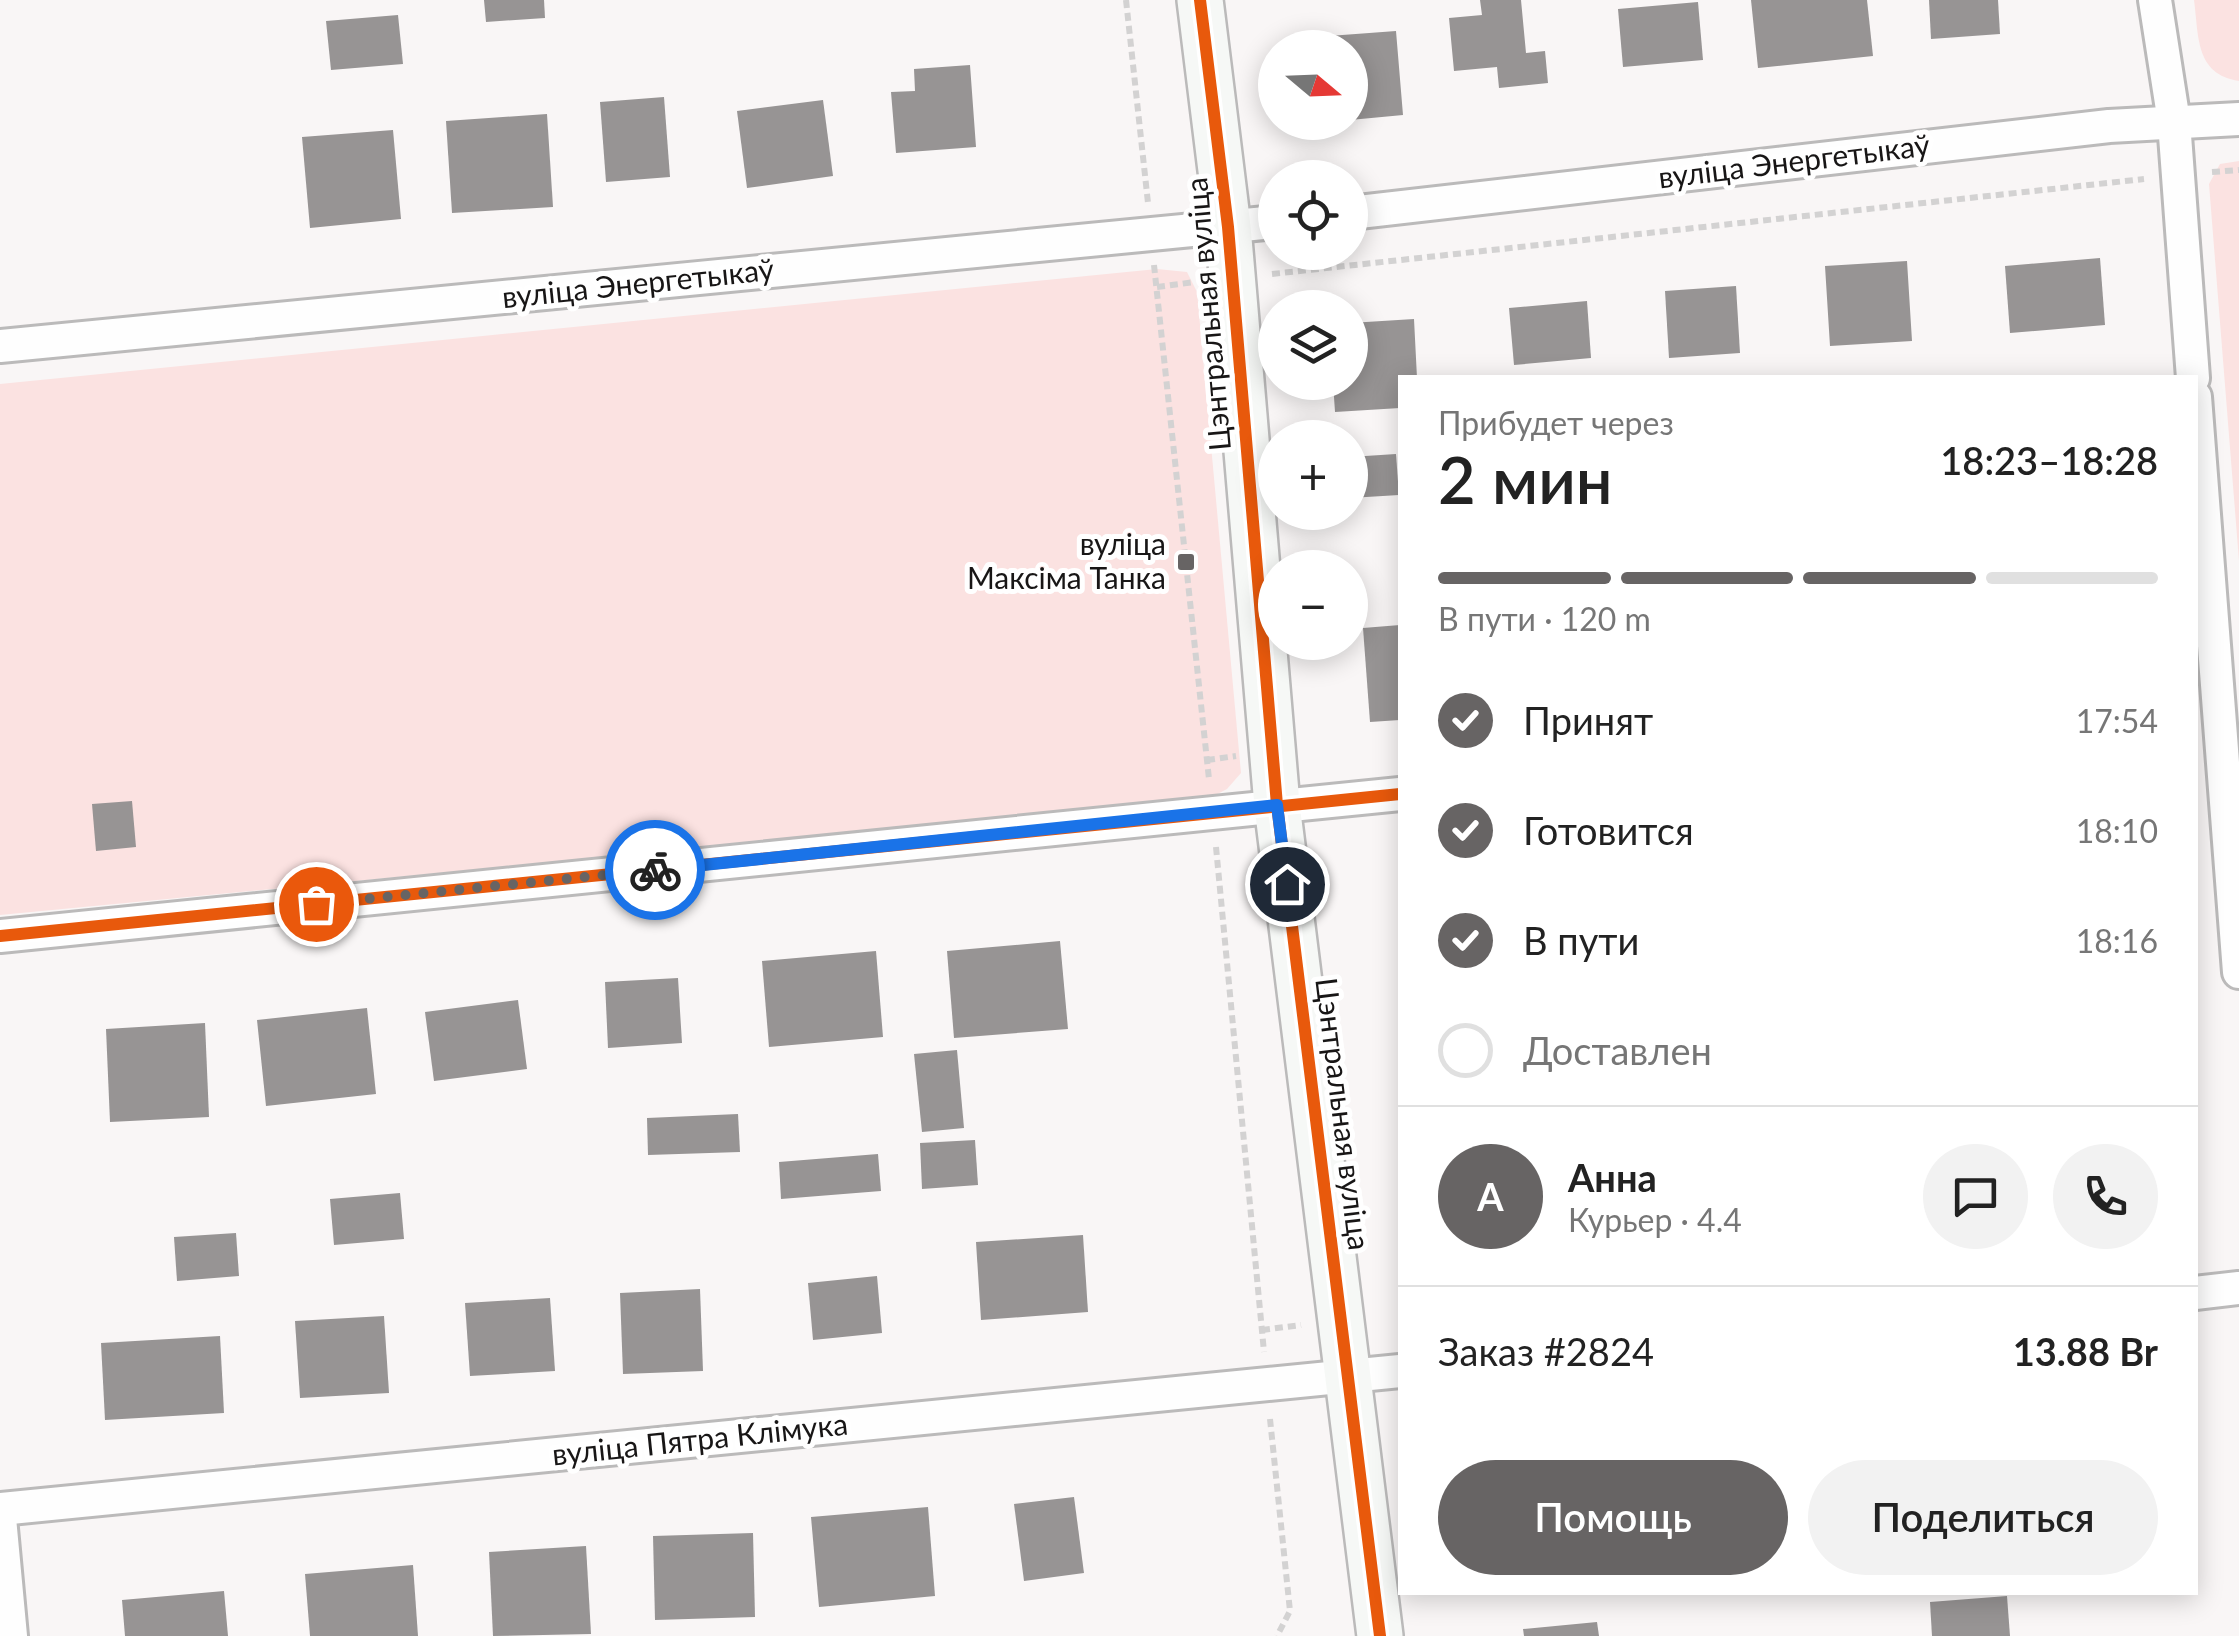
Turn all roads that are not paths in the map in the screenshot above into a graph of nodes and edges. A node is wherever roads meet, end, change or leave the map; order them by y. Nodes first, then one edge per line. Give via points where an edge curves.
1 (1200, 0) edge
2 (2155, 0) edge
3 (2239, 118) edge
4 (2174, 122) junction
5 (1368, 211) edge
6 (1258, 224) edge
7 (1228, 228) junction
8 (0, 346) edge
9 (2194, 375) edge
10 (2198, 472) edge
11 (2208, 724) edge
12 (1398, 794) edge
13 (1277, 805) junction
14 (0, 936) edge
15 (2239, 972) edge
16 (2239, 1288) edge
17 (2198, 1293) edge
18 (1398, 1371) edge
19 (1350, 1376) junction
20 (0, 1509) edge
21 (0, 1518) edge
22 (11, 1636) edge
23 (1380, 1636) edge

1 - 7 street, Цэнтральная вуліца
2 - 4 street
3 - 4 street, вуліца Энергетыкаў
4 - 5 street, вуліца Энергетыкаў
4 - 9 street
6 - 7 street, вуліца Энергетыкаў
7 - 8 street, вуліца Энергетыкаў
7 - 13 street, Цэнтральная вуліца
10 - 11 street
11 - 15 street
12 - 13 street
13 - 14 street
13 - 19 street, Цэнтральная вуліца
16 - 17 street
18 - 19 street, вуліца Пятра Клімука
19 - 20 street, вуліца Пятра Клімука
19 - 23 street, Цэнтральная вуліца
21 - 22 street

